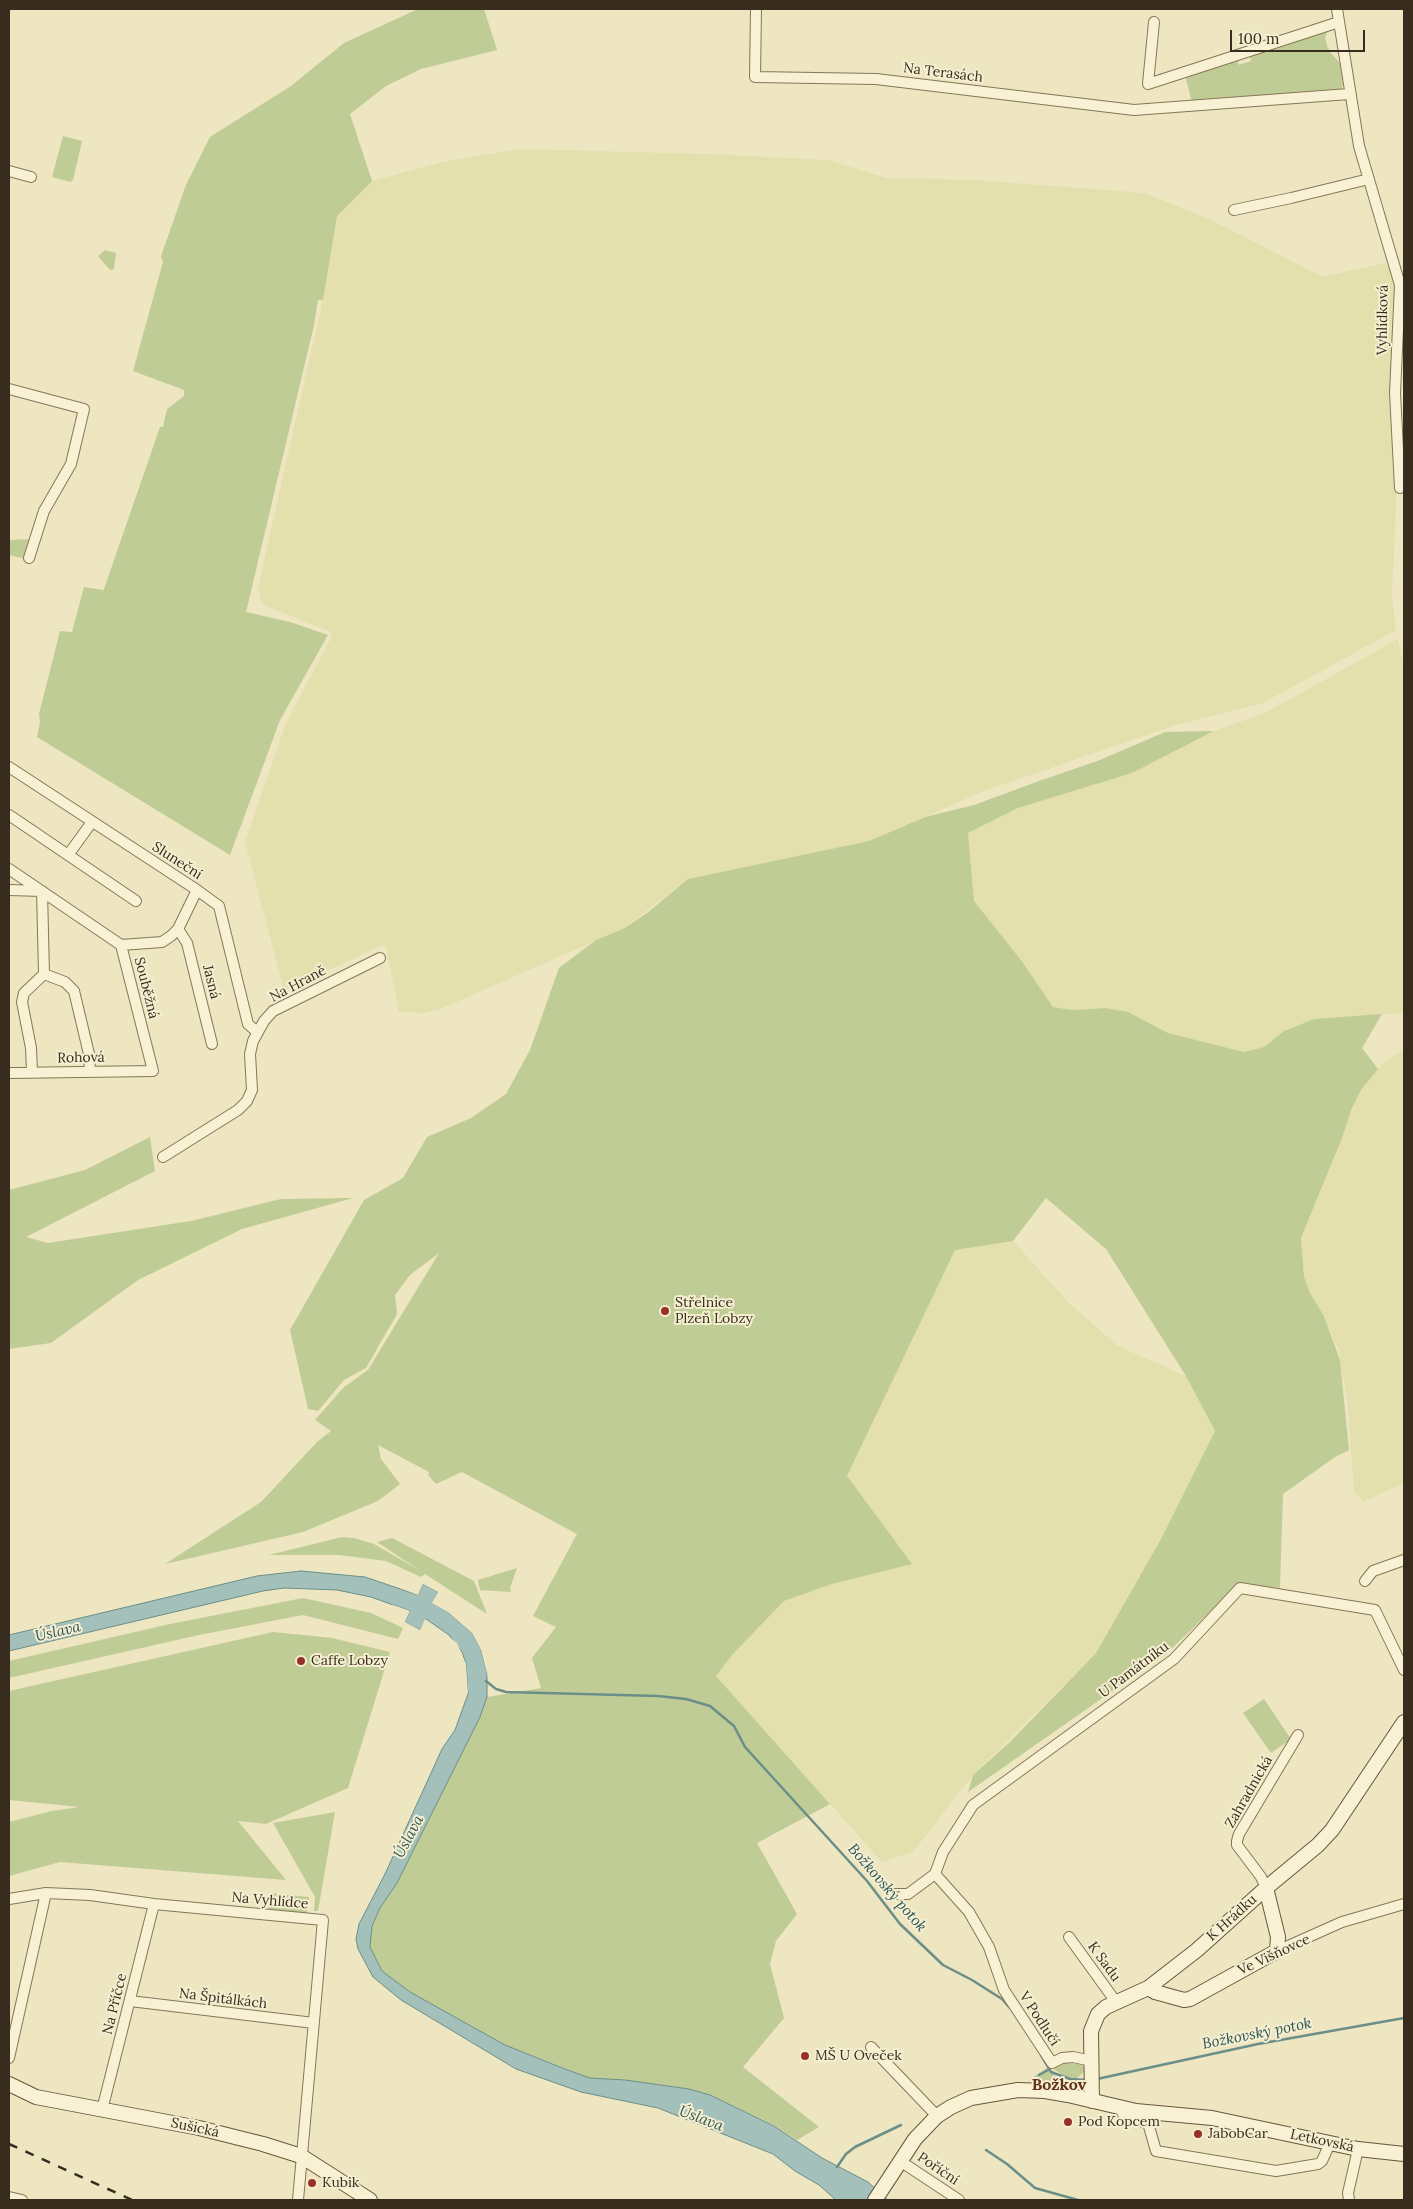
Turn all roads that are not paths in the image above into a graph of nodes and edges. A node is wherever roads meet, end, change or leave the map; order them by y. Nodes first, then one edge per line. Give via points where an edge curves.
1 (756, 9) edge
2 (1337, 9) edge
3 (1154, 22) dead end
4 (1339, 22) junction
5 (1349, 94) junction
6 (9, 171) edge
7 (31, 176) dead end
8 (1369, 178) junction
9 (1234, 210) dead end
10 (9, 389) edge
11 (1400, 488) dead end
12 (29, 558) dead end
13 (9, 767) edge
14 (9, 815) edge
15 (92, 822) junction
16 (68, 855) junction
17 (9, 869) edge
18 (9, 890) edge
19 (197, 890) junction
20 (42, 892) junction
21 (136, 901) dead end
22 (178, 929) junction
23 (121, 945) junction
24 (380, 958) dead end
25 (44, 974) junction
26 (257, 1032) junction
27 (212, 1044) dead end
28 (153, 1071) joint
29 (32, 1072) junction
30 (90, 1072) junction
31 (9, 1073) edge
32 (163, 1156) dead end
33 (1404, 1560) edge
34 (1365, 1581) dead end
35 (1404, 1670) edge
36 (1404, 1722) edge
37 (1298, 1735) dead end
38 (935, 1874) junction
39 (1266, 1888) junction
40 (46, 1893) junction
41 (892, 1894) dead end
42 (9, 1899) edge
43 (154, 1904) junction
44 (1404, 1904) edge
45 (1069, 1937) dead end
46 (1277, 1951) junction
47 (1148, 1988) junction
48 (130, 2001) junction
49 (1116, 2002) junction
50 (314, 2023) junction
51 (871, 2047) dead end
52 (9, 2058) edge
53 (1092, 2066) junction
54 (9, 2084) edge
55 (1092, 2101) junction
56 (1120, 2108) junction
57 (102, 2110) junction
58 (937, 2116) junction
59 (1330, 2143) junction
60 (1358, 2149) junction
61 (1404, 2154) edge
62 (302, 2156) junction
63 (899, 2163) junction
64 (9, 2197) edge
65 (22, 2200) edge
66 (298, 2200) edge
67 (370, 2200) edge
68 (874, 2200) edge
69 (959, 2200) edge
70 (1349, 2200) edge

1 - 5 street, Na Terasách via 755,77 876,79 1134,110
2 - 4 street, Vyhlídková
3 - 4 street via 1148,84
4 - 5 street, Vyhlídková
5 - 8 street, Vyhlídková
6 - 7 street
8 - 9 street
8 - 11 street, Vyhlídková via 1400,286 1395,394
10 - 12 street via 84,409 71,464 44,511
13 - 15 street, Sluneční
14 - 16 street
15 - 16 street
15 - 19 street, Sluneční
16 - 21 street
17 - 20 street, Souběžná
18 - 20 street
19 - 22 street
19 - 26 street, Sluneční via 219,906 248,1024
20 - 23 street, Souběžná
20 - 25 street
22 - 23 street via 162,942
22 - 27 street, Jasná via 187,943
23 - 28 street, Souběžná
24 - 26 street, Na Hraně via 284,1004 273,1011
25 - 29 street via 24,993 22,1002
25 - 30 street via 65,982 74,991 89,1054
26 - 32 street, Na Hraně via 250,1054 252,1093 247,1102
28 - 30 street, Rohová
29 - 30 street, Rohová
29 - 31 street, Rohová
33 - 34 street via 1372,1571
35 - 38 street, U Památníku via 1375,1610 1240,1588 1174,1659 973,1805 943,1852
36 - 39 street via 1332,1830
37 - 39 street, Zahradnická via 1238,1834 1237,1845
38 - 41 street via 908,1894
38 - 53 street, V Podlučí via 969,1912 990,1947 1004,1990 1052,2063 1073,2057
39 - 46 street, K Hrádku via 1278,1937
39 - 47 street, K Hrádku via 1197,1950
40 - 42 street, Na Vyhlídce
40 - 43 street, Na Vyhlídce
40 - 52 street
43 - 48 street, Na Příčce
43 - 50 street, Na Vyhlídce via 324,1920
44 - 46 street, Ve Višňovce via 1342,1922
45 - 49 street, K Sadu
46 - 47 street, Ve Višňovce via 1190,1999
47 - 49 street, K Hrádku
48 - 50 street, Na Špitálkách
48 - 57 street, Na Příčce
49 - 53 street, K Hrádku via 1106,2006 1093,2022
50 - 62 street, Na Vyhlídce
51 - 58 street
53 - 55 street, K Hrádku
54 - 57 street, Sušická via 36,2097
55 - 56 street, Letkovská
55 - 58 street, Letkovská via 1045,2091 1018,2090 971,2098
56 - 59 street, Letkovská via 1212,2118
56 - 59 street via 1125,2118 1148,2123 1156,2151 1276,2171 1318,2164
57 - 62 street, Sušická via 232,2136
58 - 63 street, Letkovská via 915,2139
59 - 60 street, Letkovská
60 - 61 street, Letkovská
60 - 70 street
62 - 66 street, Na Vyhlídce
62 - 67 street, Sušická
63 - 68 street, Letkovská
63 - 69 street, Poříční
64 - 65 street

